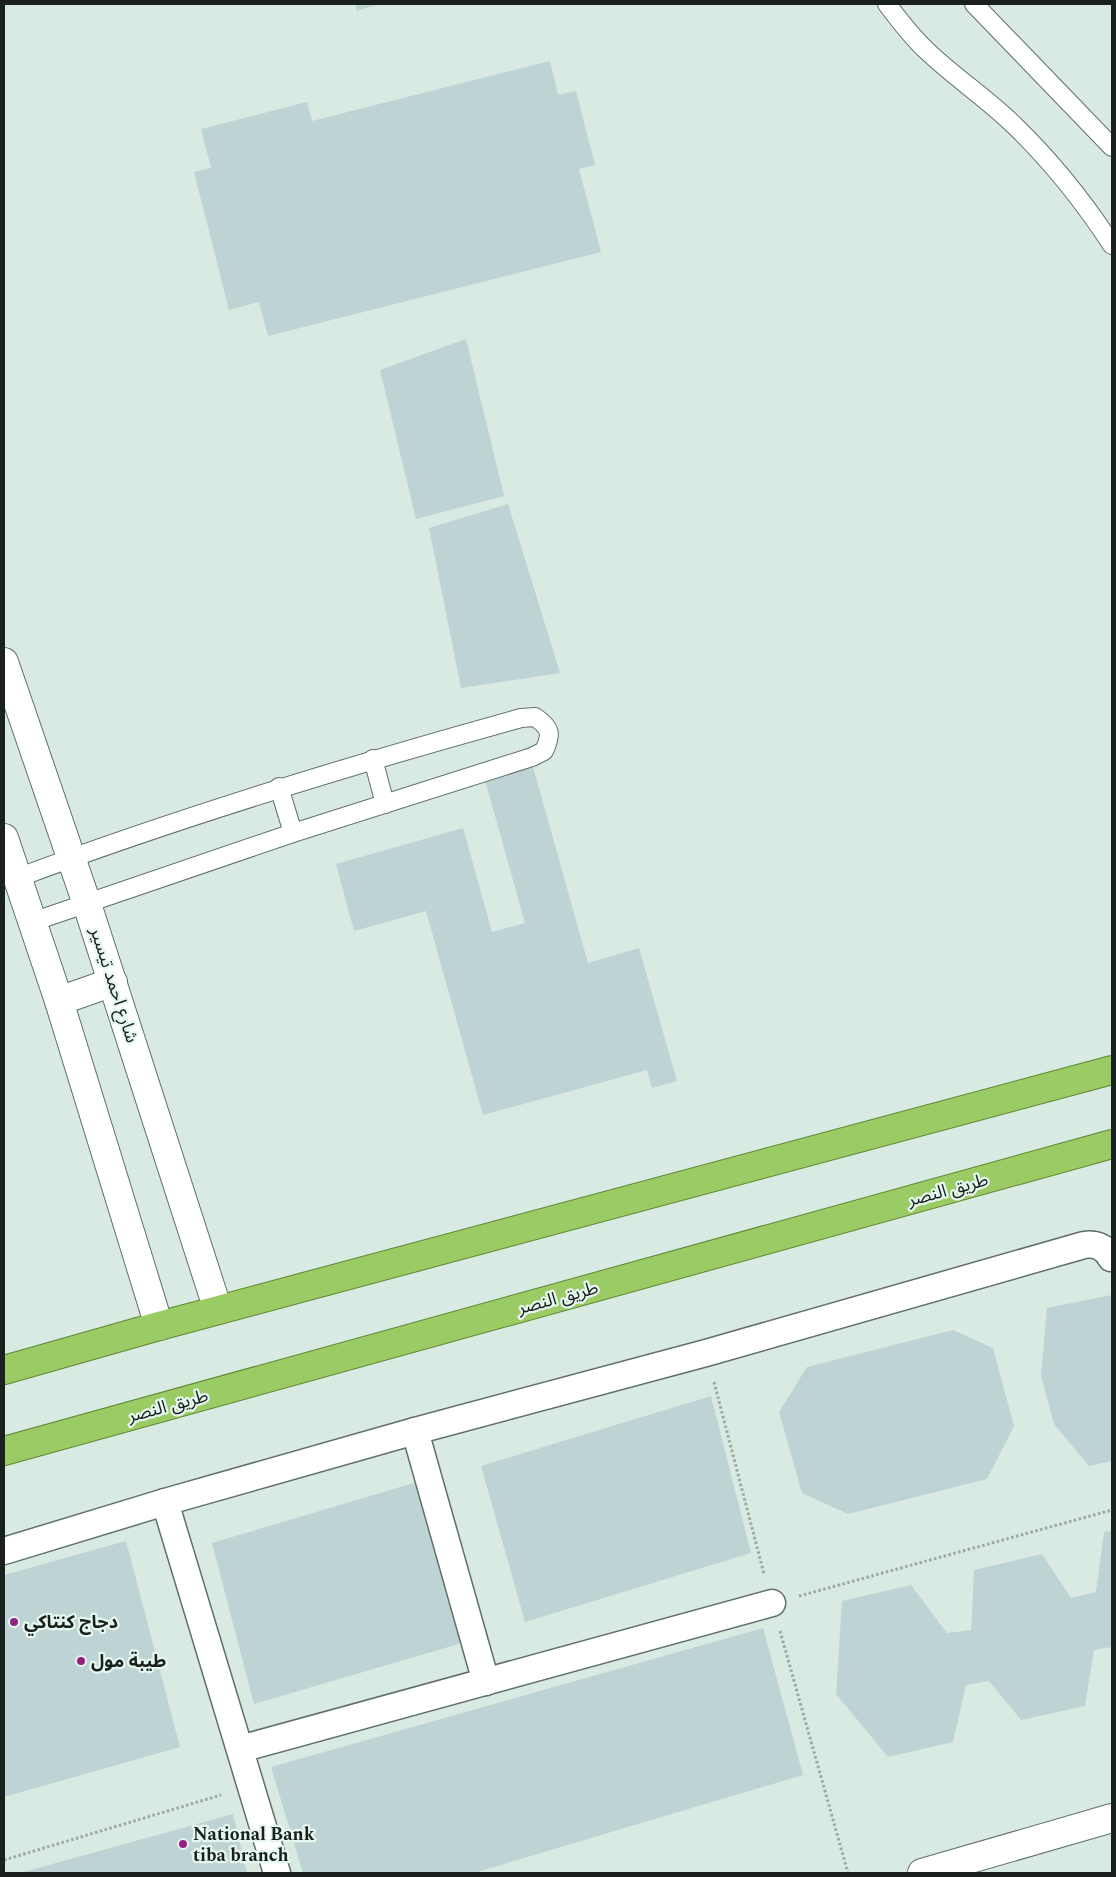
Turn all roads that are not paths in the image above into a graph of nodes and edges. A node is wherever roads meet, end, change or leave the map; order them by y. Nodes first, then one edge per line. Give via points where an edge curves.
1 (887, 4) edge
2 (974, 4) edge
3 (1112, 147) edge
4 (1112, 245) edge
5 (4, 662) edge
6 (373, 759) junction
7 (279, 787) junction
8 (385, 804) junction
9 (293, 833) junction
10 (4, 838) edge
11 (71, 857) junction
12 (18, 878) junction
13 (87, 904) junction
14 (32, 922) junction
15 (113, 982) junction
16 (59, 1001) junction
17 (1112, 1070) edge
18 (1112, 1144) edge
19 (1111, 1258) edge
20 (218, 1310) junction
21 (159, 1326) junction
22 (4, 1370) edge
23 (415, 1431) junction
24 (4, 1452) edge
25 (165, 1502) junction
26 (4, 1551) edge
27 (772, 1603) road end
28 (486, 1682) junction
29 (240, 1749) junction
30 (1112, 1818) edge
31 (277, 1873) edge
32 (922, 1873) edge

1 - 4 lane via 926,50 976,90 1055,167 1090,210
2 - 3 lane
5 - 11 street, شارع احمد تيسير
6 - 7 lane
6 - 8 lane
6 - 8 lane via 521,718 535,717 546,725 550,738 544,751 532,757
7 - 9 lane
7 - 11 lane
8 - 9 lane
9 - 13 lane
10 - 12 street
11 - 12 lane
11 - 13 street, شارع احمد تيسير
12 - 14 street
13 - 14 lane
13 - 15 street, شارع احمد تيسير
14 - 16 street
15 - 16 street
15 - 20 street, شارع احمد تيسير
16 - 21 street
17 - 20 highway
18 - 24 highway, طريق النصر
19 - 23 street via 1097,1245 1084,1245 706,1353
20 - 21 highway
21 - 22 highway
23 - 25 street
23 - 28 street
25 - 26 street
25 - 29 street
27 - 28 street
28 - 29 street
29 - 31 street
30 - 32 street

